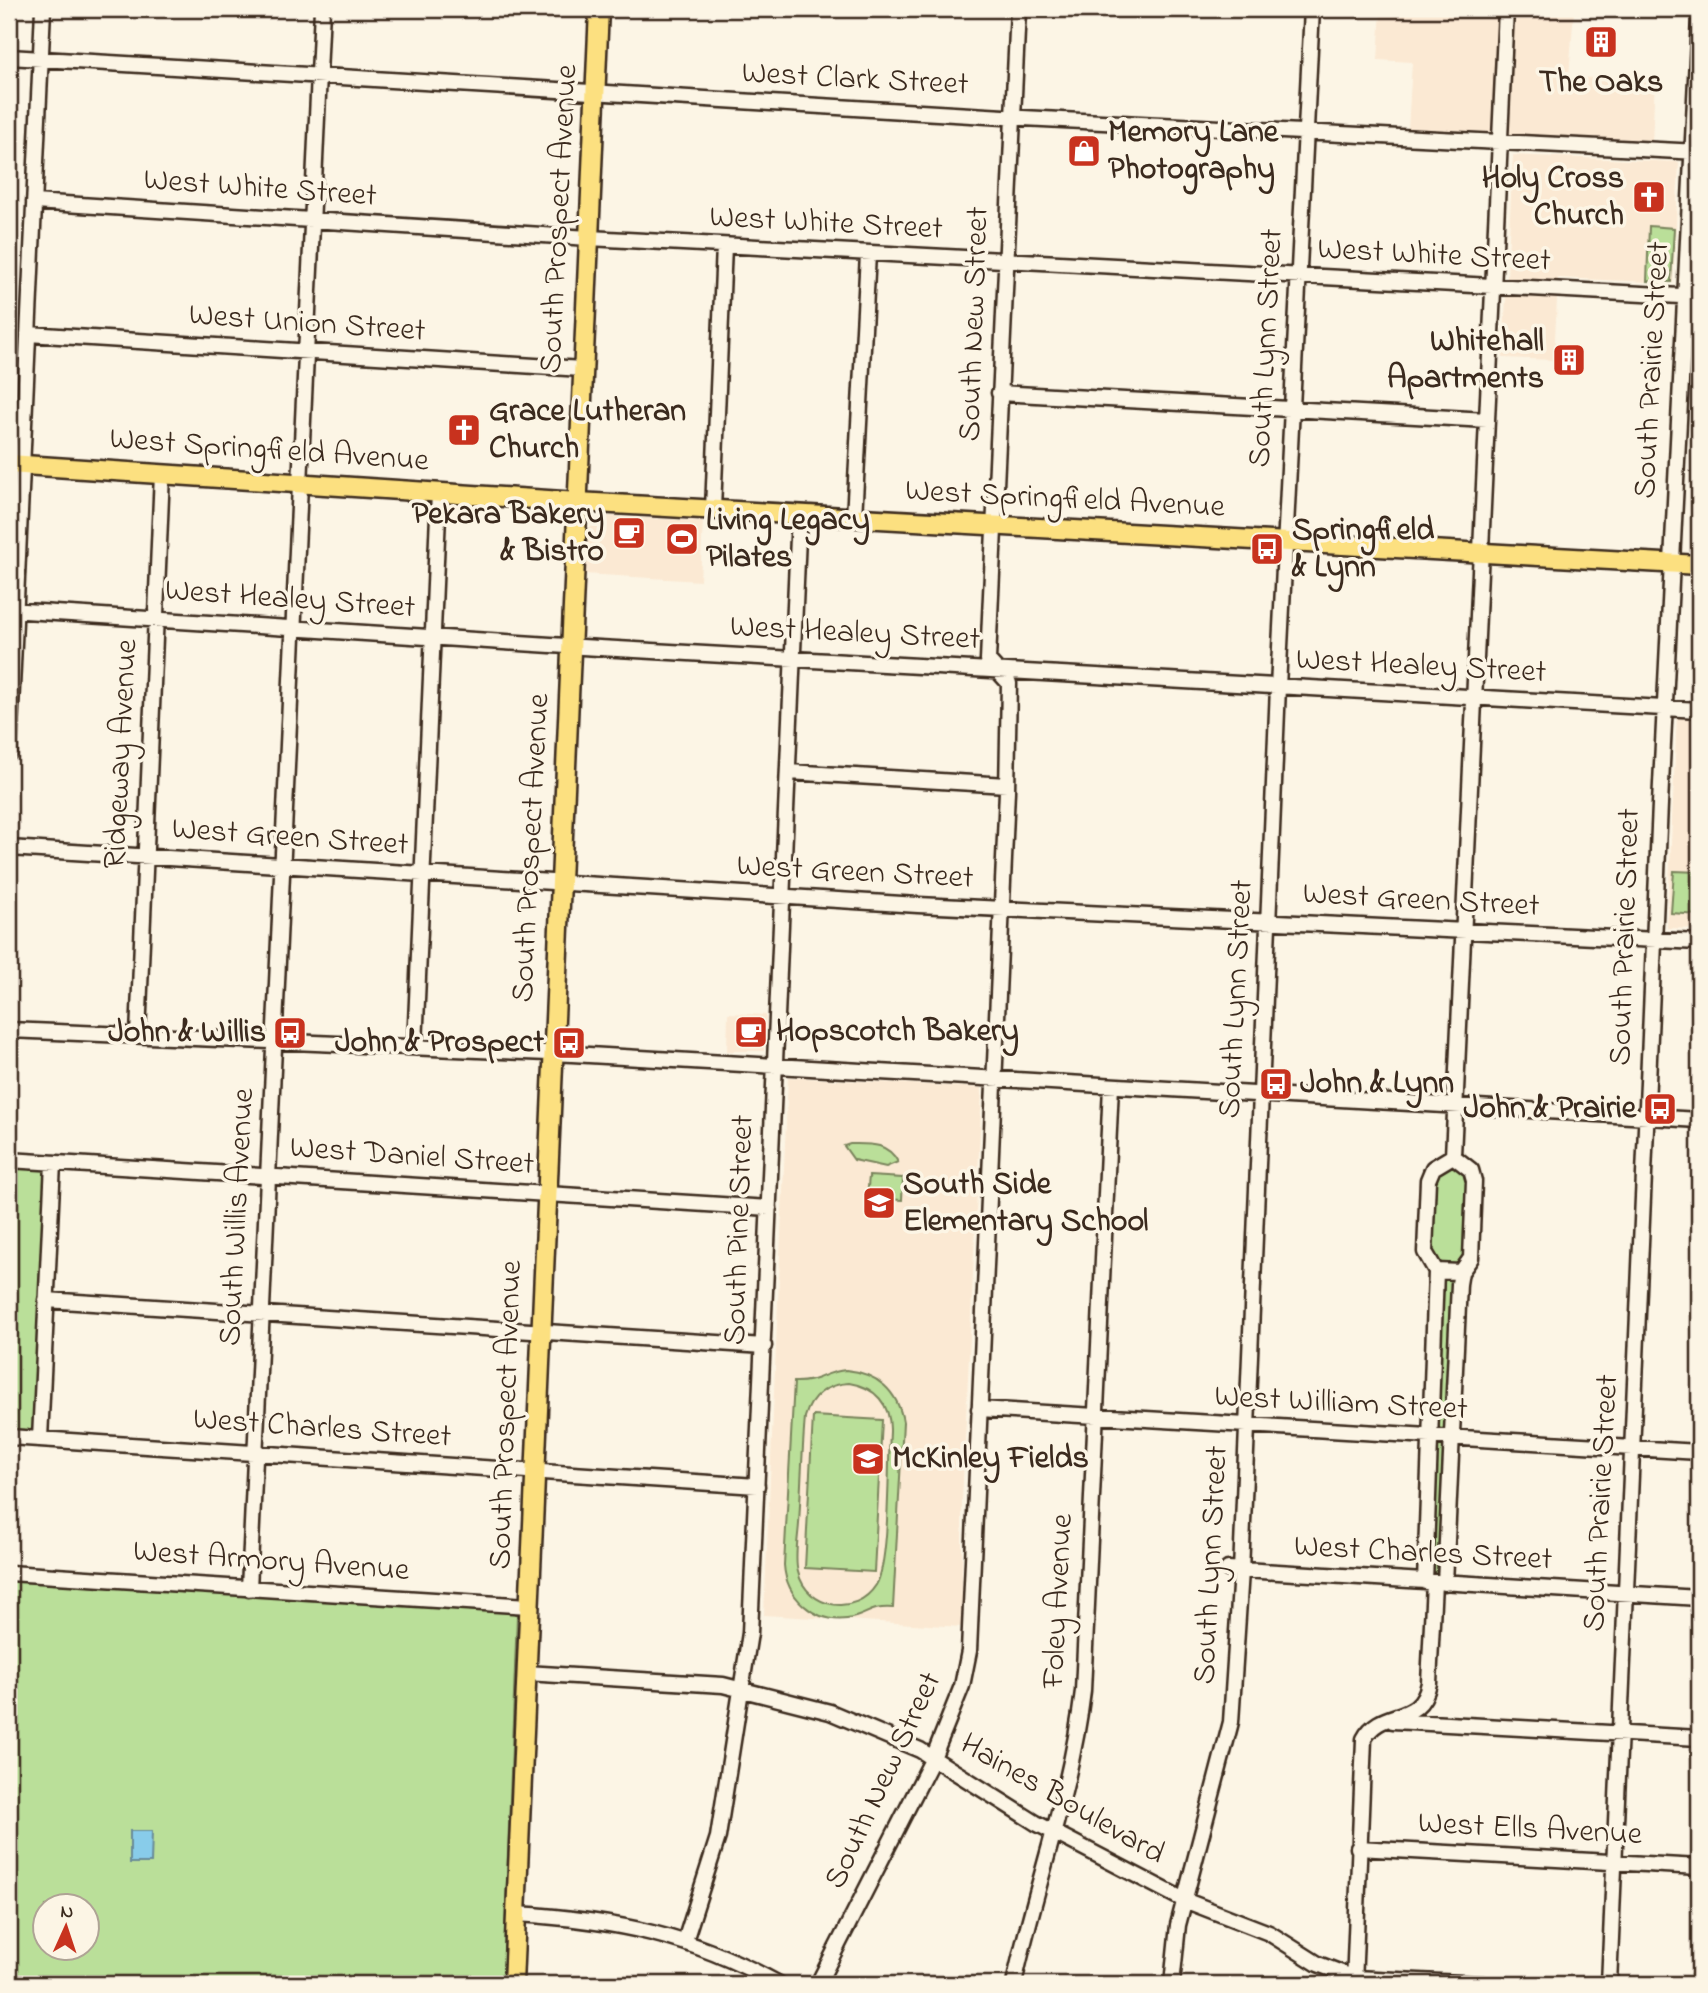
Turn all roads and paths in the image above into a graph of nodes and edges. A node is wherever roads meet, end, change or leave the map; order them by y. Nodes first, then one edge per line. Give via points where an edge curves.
1 (43, 9) edge
2 (322, 9) edge
3 (599, 9) edge
4 (1018, 9) edge
5 (1312, 9) edge
6 (1506, 9) edge
7 (1699, 18) edge
8 (9, 57) edge
9 (41, 57) junction
10 (319, 75) junction
11 (595, 93) junction
12 (1013, 117) junction
13 (1307, 132) junction
14 (1500, 141) junction
15 (1696, 152) edge
16 (34, 202) junction
17 (312, 220) junction
18 (589, 238) junction
19 (724, 246) junction
20 (868, 254) junction
21 (1005, 262) junction
22 (1299, 278) junction
23 (1493, 288) junction
24 (1692, 297) edge
25 (28, 334) junction
26 (307, 352) junction
27 (582, 369) junction
28 (999, 393) junction
29 (1293, 410) junction
30 (1487, 420) junction
31 (16, 465) edge
32 (162, 474) junction
33 (301, 483) junction
34 (439, 492) junction
35 (578, 502) junction
36 (713, 509) junction
37 (799, 514) junction
38 (854, 518) junction
39 (995, 526) junction
40 (1287, 542) junction
41 (1481, 552) junction
42 (1672, 563) junction
43 (1699, 565) edge
44 (12, 610) edge
45 (157, 620) junction
46 (295, 628) junction
47 (433, 638) junction
48 (571, 647) junction
49 (792, 659) junction
50 (998, 670) junction
51 (1278, 687) junction
52 (1474, 698) junction
53 (1665, 708) junction
54 (1699, 710) edge
55 (9, 753) edge
56 (788, 772) junction
57 (1007, 785) junction
58 (9, 848) edge
59 (145, 856) junction
60 (284, 866) junction
61 (422, 875) junction
62 (561, 884) junction
63 (784, 897) junction
64 (1002, 910) junction
65 (1270, 922) junction
66 (1464, 931) junction
67 (1656, 940) junction
68 (1699, 942) edge
69 (9, 1030) edge
70 (138, 1035) junction
71 (274, 1041) junction
72 (415, 1046) junction
73 (553, 1053) junction
74 (775, 1065) junction
75 (994, 1079) junction
76 (1111, 1086) junction
77 (1260, 1094) junction
78 (1455, 1105) junction
79 (1647, 1117) junction
80 (1699, 1120) edge
81 (1453, 1156) junction
82 (9, 1160) edge
83 (52, 1163) junction
84 (268, 1176) junction
85 (547, 1194) junction
86 (769, 1208) junction
87 (1436, 1271) junction
88 (1461, 1272) junction
89 (46, 1300) junction
90 (261, 1314) junction
91 (541, 1332) junction
92 (764, 1346) junction
93 (979, 1409) junction
94 (1097, 1417) junction
95 (1247, 1426) junction
96 (9, 1437) edge
97 (1432, 1438) junction
98 (1450, 1438) junction
99 (40, 1439) junction
100 (1632, 1448) junction
101 (255, 1452) junction
102 (1699, 1452) edge
103 (535, 1471) junction
104 (757, 1486) junction
105 (1235, 1570) junction
106 (9, 1573) edge
107 (1434, 1583) junction
108 (250, 1589) junction
109 (1625, 1594) junction
110 (1699, 1598) edge
111 (529, 1606) junction
112 (526, 1673) junction
113 (1429, 1683) junction
114 (740, 1688) junction
115 (1382, 1720) junction
116 (1432, 1724) junction
117 (1619, 1733) junction
118 (1699, 1738) edge
119 (933, 1758) junction
120 (1054, 1832) junction
121 (1358, 1848) junction
122 (1613, 1863) junction
123 (1699, 1867) edge
124 (1184, 1900) junction
125 (516, 1914) junction
126 (685, 1941) junction
127 (1354, 1981) edge
128 (513, 1984) edge
129 (779, 1984) edge
130 (818, 1984) edge
131 (1014, 1984) edge
132 (1172, 1984) edge
133 (1483, 1984) edge
134 (1609, 1984) edge

1 - 9 street
2 - 10 street, South Willis Avenue
3 - 11 main road, South Prospect Avenue
4 - 12 street, South New Street
5 - 13 street, South Lynn Street
6 - 14 street
7 - 15 street, South Prairie Street
8 - 9 street, West Clark Street
9 - 10 street, West Clark Street
9 - 16 street
10 - 11 street, West Clark Street
10 - 17 street, South Willis Avenue
11 - 12 street, West Clark Street
11 - 18 main road, South Prospect Avenue
12 - 13 street, West Clark Street
12 - 21 street, South New Street
13 - 14 street, West Clark Street
13 - 22 street, South Lynn Street
14 - 15 street, West Clark Street
14 - 23 street
15 - 24 street, South Prairie Street
16 - 17 street, West White Street
16 - 25 street
17 - 18 street, West White Street
17 - 26 street, South Willis Avenue
18 - 19 street, West White Street
18 - 27 main road, South Prospect Avenue
19 - 20 street, West White Street
19 - 36 street
20 - 21 street, West White Street
20 - 38 street
21 - 22 street, West White Street
21 - 28 street, South New Street
22 - 23 street, West White Street
22 - 29 street, South Lynn Street
23 - 24 street, West White Street
23 - 30 street
24 - 42 street, South Prairie Street
25 - 26 street, West Union Street
25 - 31 street
26 - 27 street, West Union Street
26 - 33 street, South Willis Avenue
27 - 35 main road, South Prospect Avenue
28 - 29 street
28 - 39 street, South New Street
29 - 30 street
29 - 40 street, South Lynn Street
30 - 41 street
31 - 32 main road, West Springfield Avenue
31 - 44 street
32 - 33 main road, West Springfield Avenue
32 - 45 street, Ridgeway Avenue
33 - 34 main road, West Springfield Avenue
33 - 46 street, South Willis Avenue
34 - 35 main road, West Springfield Avenue
34 - 47 street
35 - 36 main road, West Springfield Avenue
35 - 48 main road, South Prospect Avenue
36 - 37 main road, West Springfield Avenue
37 - 38 main road, West Springfield Avenue
37 - 49 street, South Pine Street
38 - 39 main road, West Springfield Avenue
39 - 40 main road, West Springfield Avenue
39 - 50 street, South New Street via 988,660
40 - 41 main road, West Springfield Avenue
40 - 51 street, South Lynn Street
41 - 42 main road, West Springfield Avenue
41 - 52 street
42 - 43 main road, West Springfield Avenue
42 - 53 street, South Prairie Street
44 - 45 street, West Healey Street
44 - 55 street
45 - 46 street, West Healey Street
45 - 59 street, Ridgeway Avenue
46 - 47 street, West Healey Street
46 - 60 street, South Willis Avenue
47 - 48 street, West Healey Street
47 - 61 street
48 - 49 street, West Healey Street
48 - 62 main road, South Prospect Avenue
49 - 50 street, West Healey Street
49 - 56 street, South Pine Street
50 - 51 street, West Healey Street
50 - 57 street, South New Street via 1009,683
51 - 52 street, West Healey Street
51 - 65 street, South Lynn Street
52 - 53 street, West Healey Street
52 - 66 street
53 - 54 street, West Healey Street
53 - 67 street, South Prairie Street
56 - 57 street
56 - 63 street, South Pine Street
57 - 64 street, South New Street
58 - 59 street, West Green Street
59 - 60 street, West Green Street
59 - 70 street, Ridgeway Avenue
60 - 61 street, West Green Street
60 - 71 street, South Willis Avenue
61 - 62 street, West Green Street
61 - 72 street
62 - 63 street, West Green Street
62 - 73 main road, South Prospect Avenue
63 - 64 street, West Green Street
63 - 74 street, South Pine Street
64 - 65 street, West Green Street
64 - 75 street, South New Street
65 - 66 street, West Green Street
65 - 77 street, South Lynn Street
66 - 67 street, West Green Street
66 - 78 street
67 - 68 street, West Green Street
67 - 79 street, South Prairie Street
69 - 70 street
70 - 71 street
71 - 72 street
71 - 84 street, South Willis Avenue
72 - 73 street
73 - 74 street
73 - 85 main road, South Prospect Avenue
74 - 75 street
74 - 86 street, South Pine Street
75 - 76 street
75 - 93 street, South New Street
76 - 77 street
76 - 94 street, Foley Avenue
77 - 78 street
77 - 95 street, South Lynn Street
78 - 79 street
78 - 81 street
79 - 80 street
79 - 100 street, South Prairie Street
81 - 87 street via 1433,1168 1428,1180 1425,1252
81 - 88 street via 1471,1170 1474,1181 1471,1258
82 - 83 street, West Daniel Street
83 - 84 street, West Daniel Street
83 - 89 street
84 - 85 street, West Daniel Street
84 - 90 street, South Willis Avenue
85 - 86 street, West Daniel Street
85 - 91 main road, South Prospect Avenue
86 - 92 street, South Pine Street
87 - 88 street
87 - 97 street
88 - 98 street
89 - 90 street
89 - 99 street
90 - 91 street
90 - 101 street, South Willis Avenue
91 - 92 street
91 - 103 main road, South Prospect Avenue
92 - 104 street, South Pine Street
93 - 94 street, West William Street
93 - 119 street, South New Street via 969,1651 962,1686
94 - 95 street, West William Street
94 - 120 street, Foley Avenue via 1083,1691 1074,1758
95 - 97 street, West William Street
95 - 105 street, South Lynn Street
96 - 99 street, West Charles Street
97 - 98 street, West William Street
97 - 107 street
98 - 100 street, West William Street
98 - 107 street
99 - 101 street, West Charles Street
100 - 102 street, West William Street
100 - 109 street, South Prairie Street
101 - 103 street, West Charles Street
101 - 108 street, South Willis Avenue
103 - 104 street, West Charles Street
103 - 111 main road, South Prospect Avenue
104 - 114 street, South Pine Street via 750,1633
105 - 107 street, West Charles Street
105 - 124 street, South Lynn Street via 1231,1722
106 - 108 street, West Armory Avenue
107 - 109 street, West Charles Street
107 - 113 street
108 - 111 street, West Armory Avenue
109 - 110 street, West Charles Street
109 - 117 street, South Prairie Street
111 - 112 main road, South Prospect Avenue
112 - 114 street, Haines Boulevard
112 - 125 main road, South Prospect Avenue
113 - 115 street via 1422,1703 1408,1714
113 - 116 street
114 - 119 street, Haines Boulevard via 830,1712
114 - 126 street, South Pine Street via 718,1837
115 - 116 street
115 - 121 street via 1372,1725 1364,1739
116 - 117 street
117 - 118 street
117 - 122 street, South Prairie Street
119 - 120 street, Haines Boulevard
119 - 130 street, South New Street
120 - 124 street, Haines Boulevard
120 - 131 street, Foley Avenue
121 - 122 street, West Ells Avenue
121 - 127 street
122 - 123 street, West Ells Avenue
122 - 134 street, South Prairie Street
124 - 127 street, Haines Boulevard via 1269,1933
124 - 132 street, South Lynn Street
125 - 126 street via 602,1921
125 - 128 main road, South Prospect Avenue
126 - 129 street
127 - 133 street, Haines Boulevard

